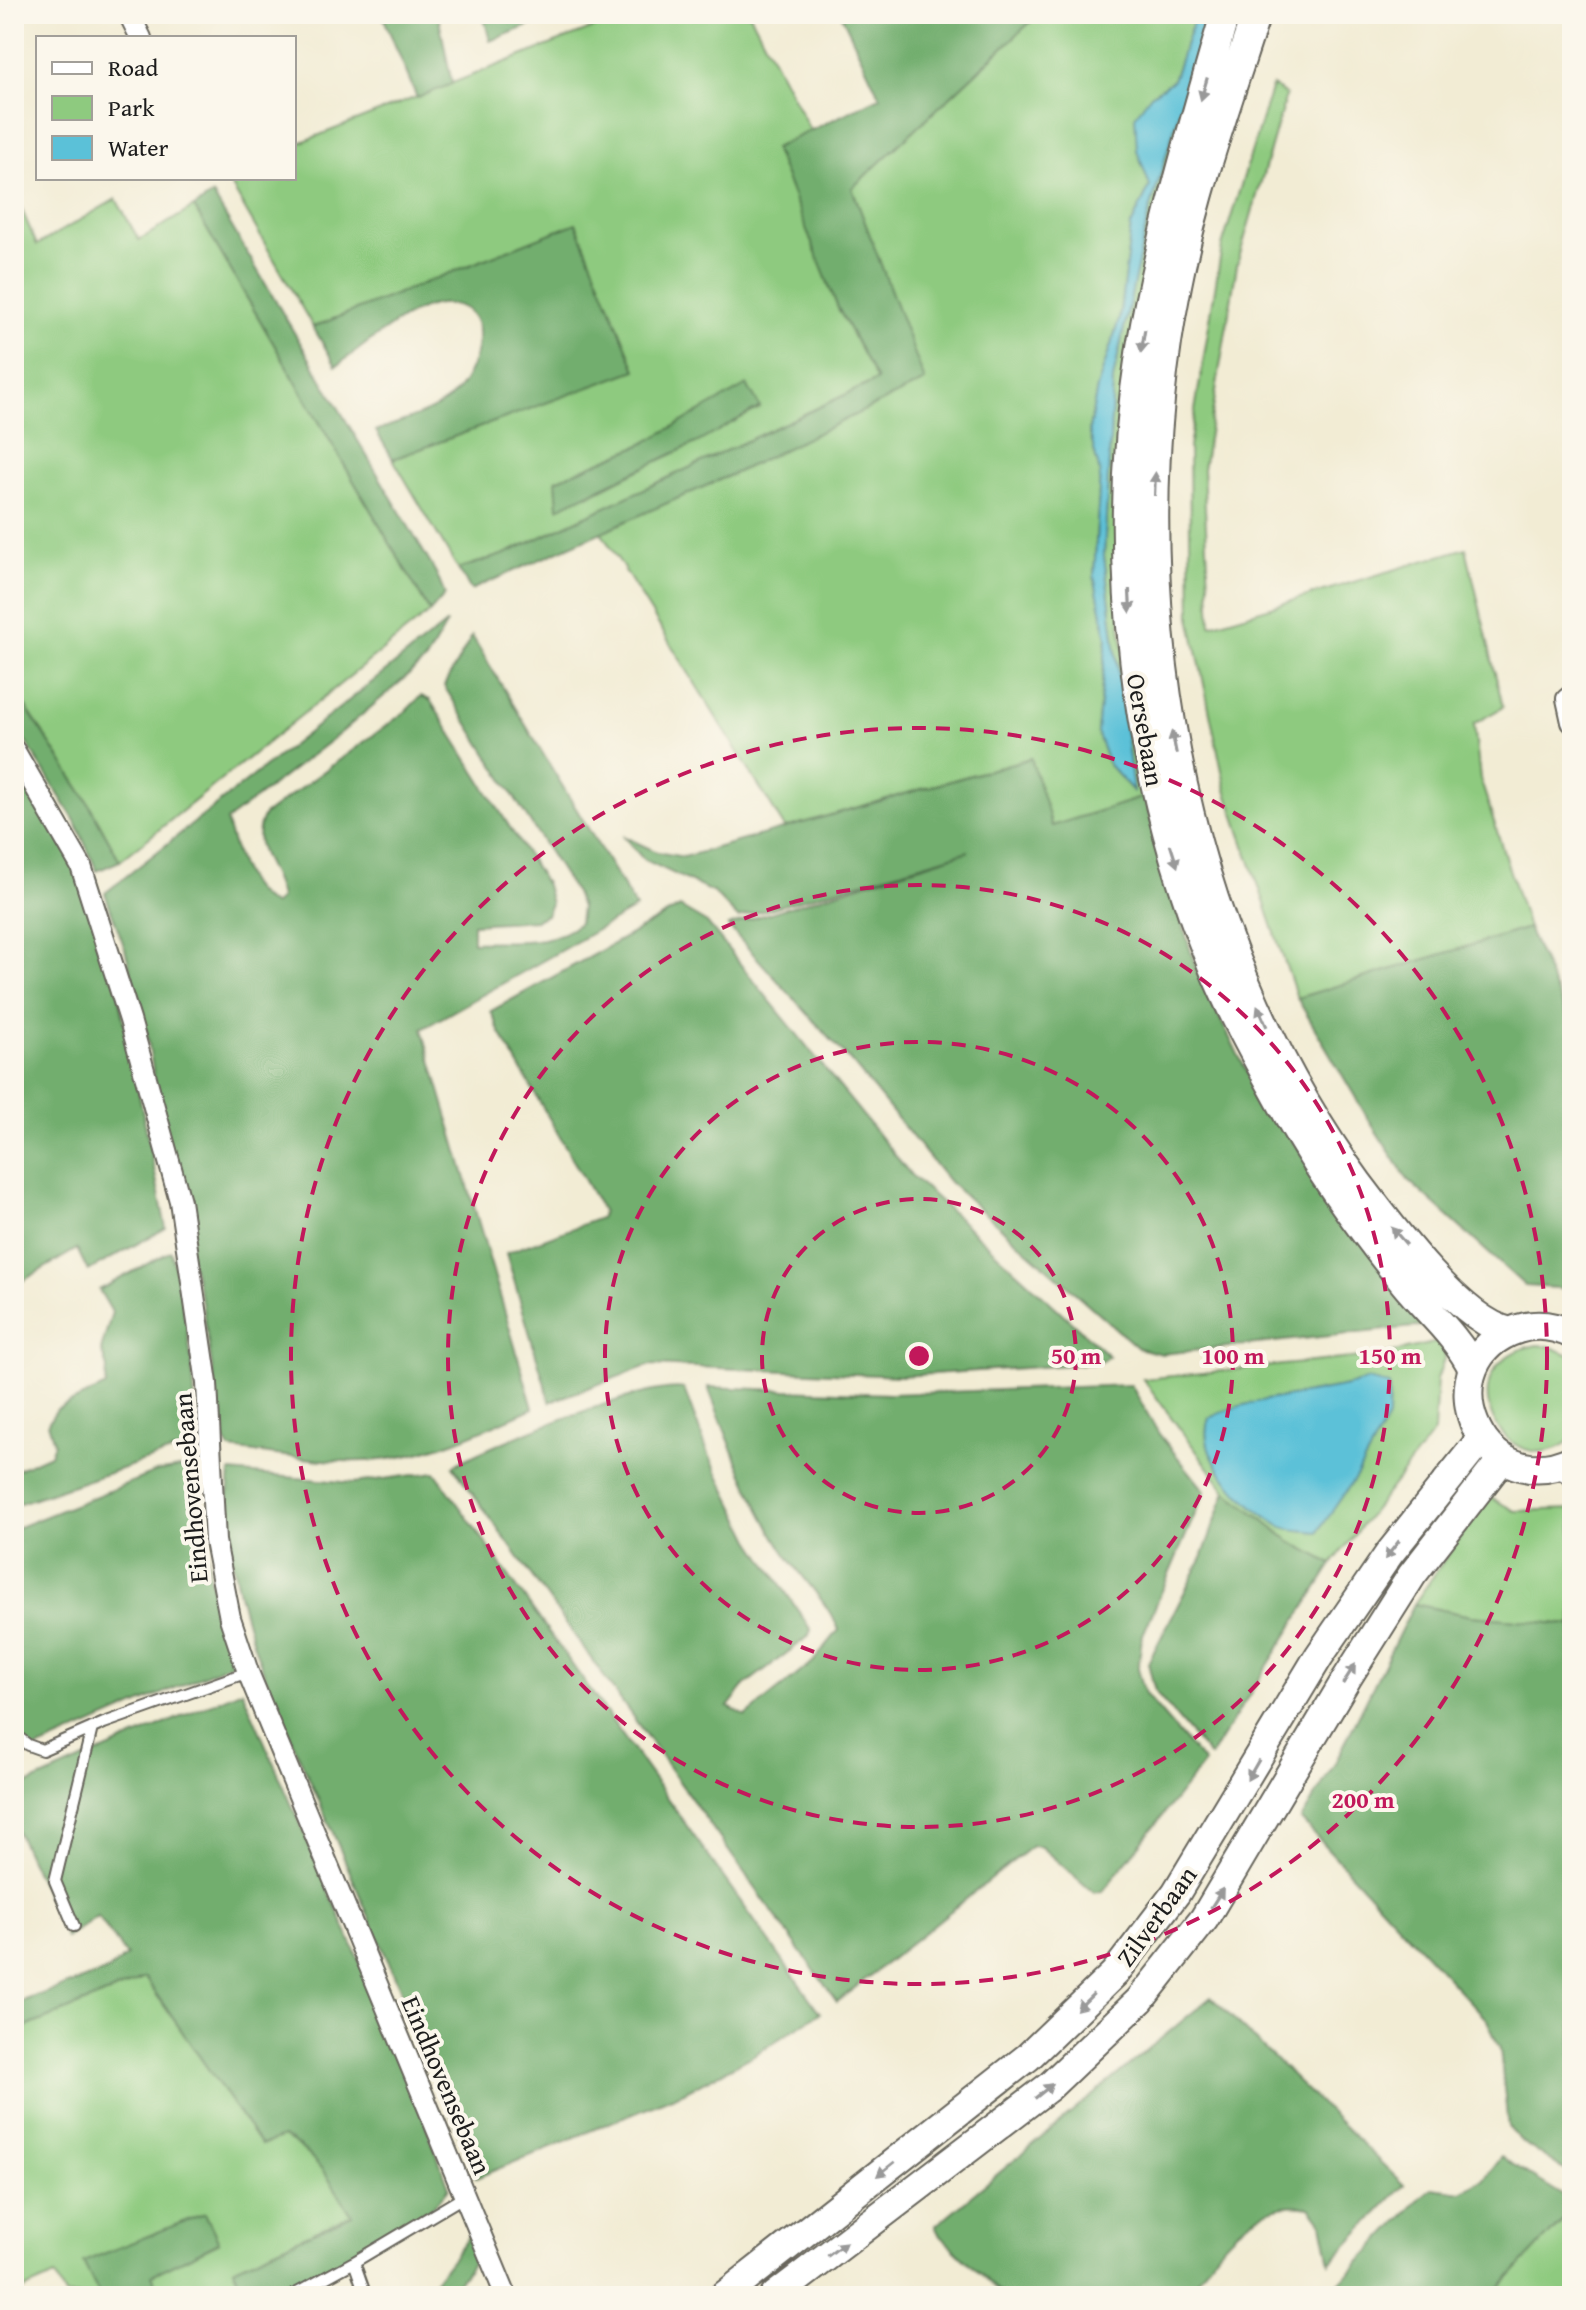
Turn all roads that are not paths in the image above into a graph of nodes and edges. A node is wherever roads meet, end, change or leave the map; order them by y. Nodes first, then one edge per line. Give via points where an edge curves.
1 (129, 14) edge
2 (1225, 14) edge
3 (1256, 14) edge
4 (140, 36) edge
5 (1572, 695) edge
6 (1572, 722) edge
7 (14, 750) edge
8 (1569, 1330) edge
9 (1510, 1332) junction
10 (1473, 1369) junction
11 (1481, 1439) junction
12 (1503, 1458) junction
13 (1565, 1470) edge
14 (248, 1672) junction
15 (92, 1728) junction
16 (14, 1734) edge
17 (74, 1926) dead end
18 (465, 2196) junction
19 (354, 2262) junction
20 (292, 2296) edge
21 (366, 2296) edge
22 (506, 2296) edge
23 (724, 2296) edge
24 (775, 2296) edge

1 - 4 street
2 -> 10 main road, Oersebaan via 1163,235 1136,385 1128,573 1143,727 1190,905 1239,1023 1330,1181
9 -> 3 main road, Oersebaan via 1477,1317 1402,1239 1344,1163 1295,1084 1223,917 1173,737 1154,577 1161,390 1177,284 1198,198
5 - 6 street via 1567,699
7 - 14 street, Eindhovensebaan via 81,866 180,1201 207,1383 215,1541 230,1618
8 - 9 main road via 1533,1326
9 - 10 main road via 1487,1349
10 - 11 main road via 1468,1403
11 - 12 main road
11 -> 23 main road, Zilverbaan via 1389,1554 1319,1656 1176,1893 1115,1973 1028,2057
12 - 13 main road via 1532,1468
24 -> 12 main road, Zilverbaan via 1050,2086 1140,2000 1204,1919 1412,1575
14 - 15 lane
14 - 18 street, Eindhovensebaan
15 - 16 lane via 42,1750
15 - 17 lane via 55,1881
18 - 19 lane
18 - 22 street, Eindhovensebaan
19 - 20 lane
19 - 21 lane

